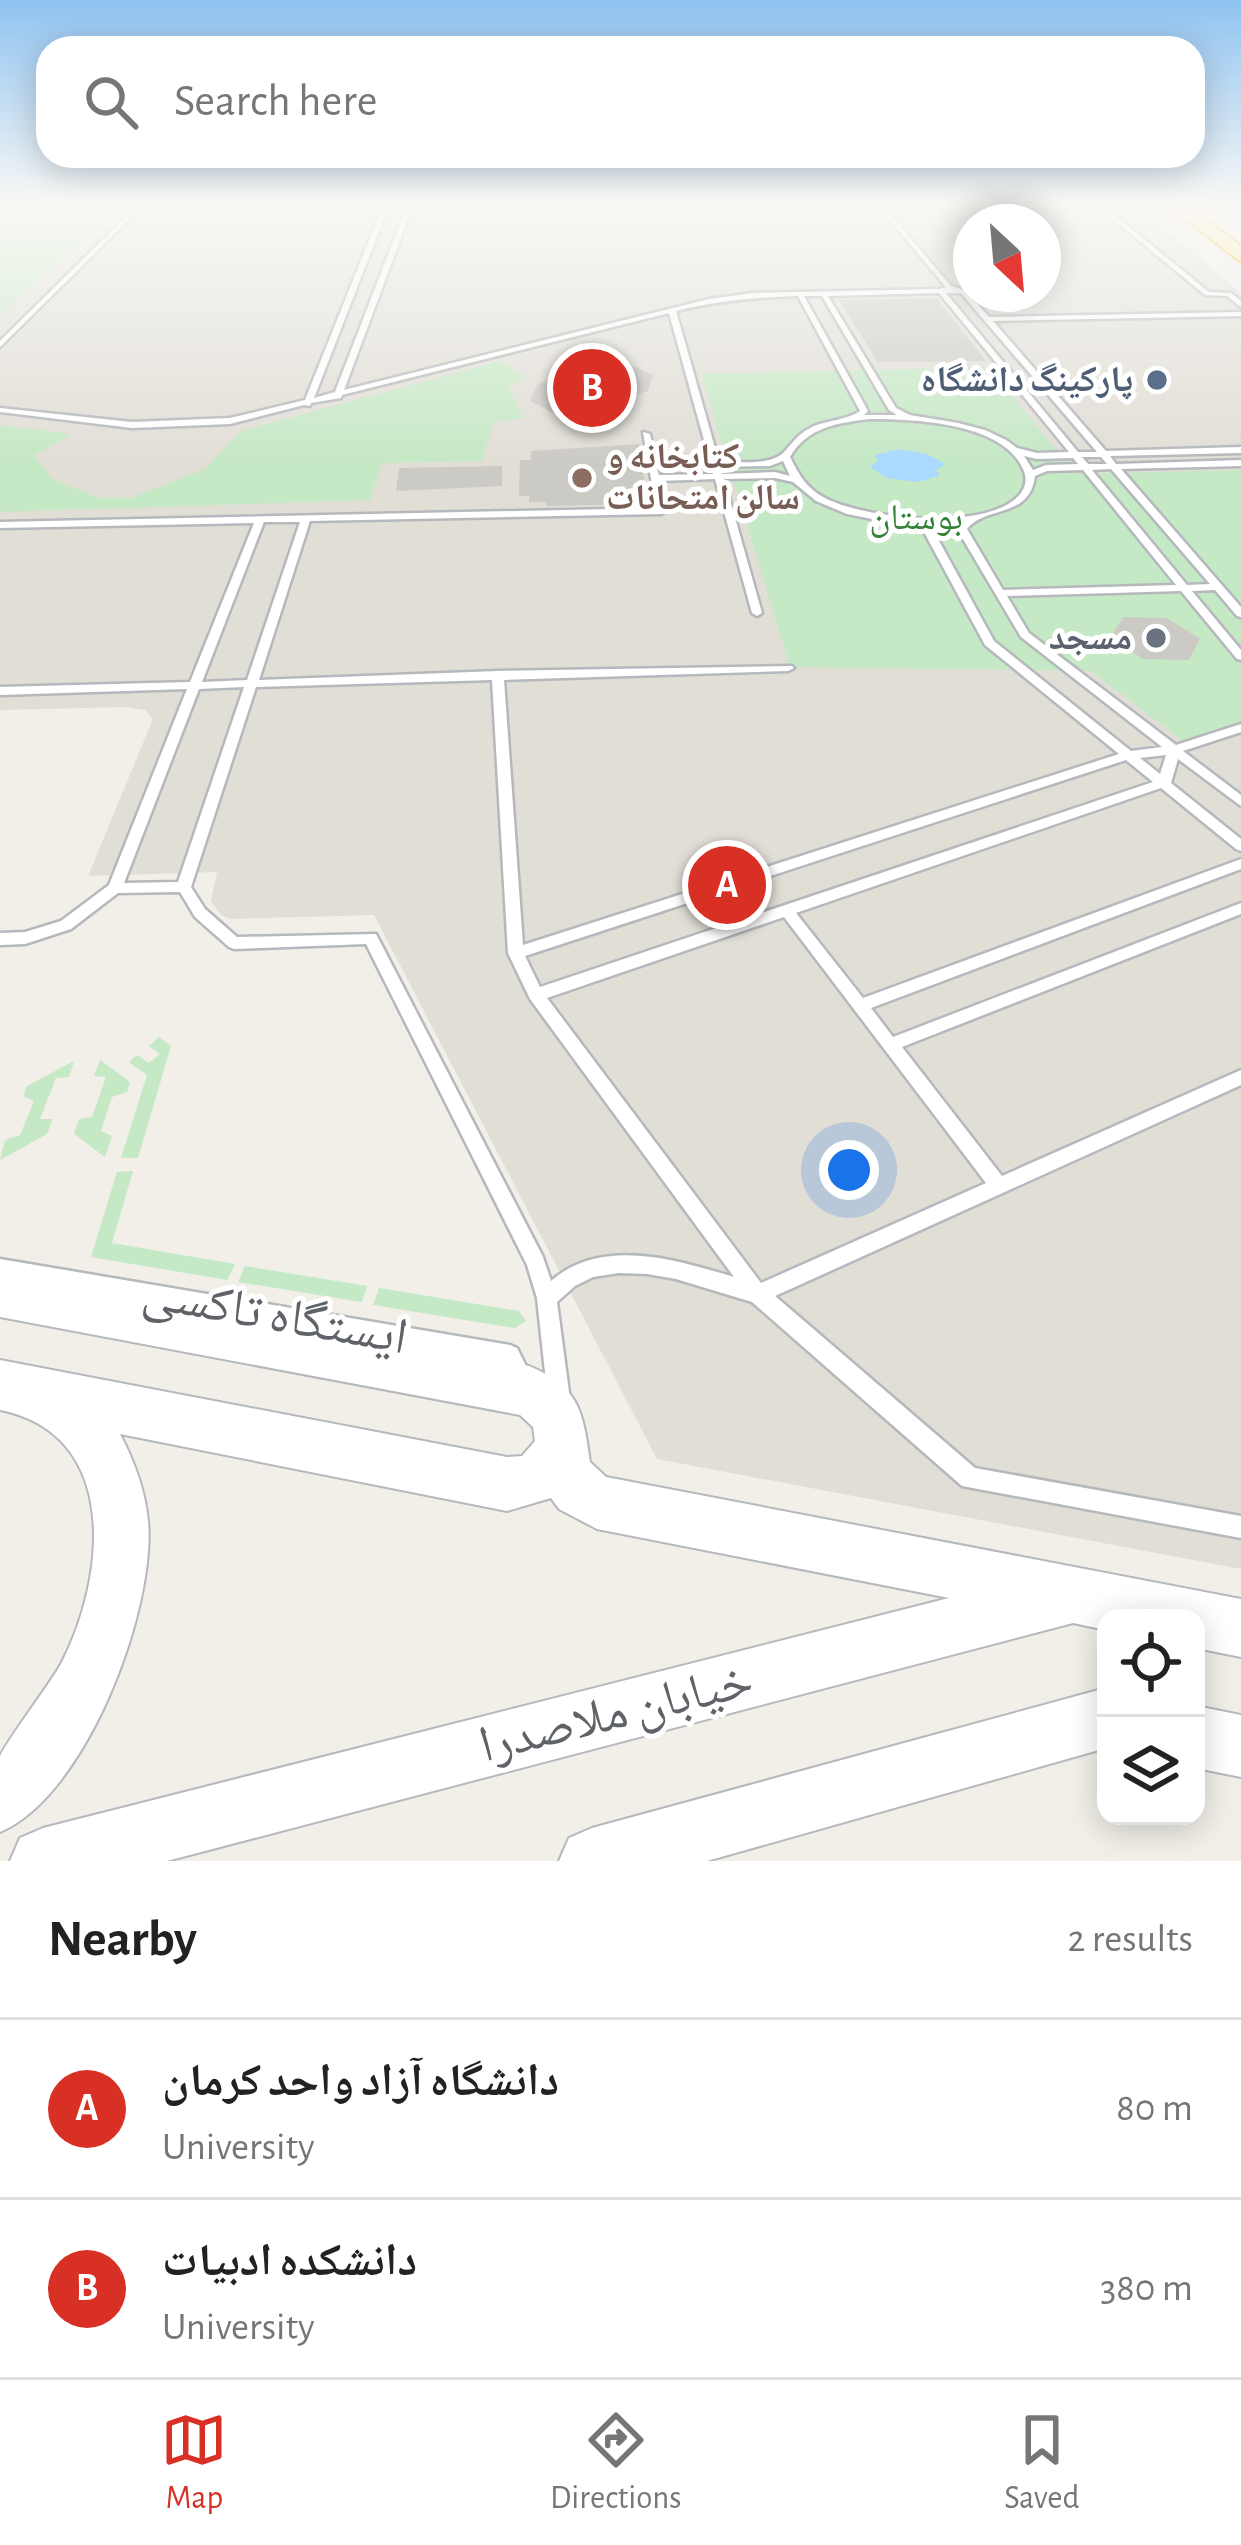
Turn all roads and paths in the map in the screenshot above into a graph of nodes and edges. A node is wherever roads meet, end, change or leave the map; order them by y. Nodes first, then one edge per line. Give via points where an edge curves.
1 (945, 289) edge
2 (56, 290) edge
3 (352, 290) edge
4 (378, 290) edge
5 (925, 290) edge
6 (960, 290) edge
7 (1202, 290) edge
8 (800, 294) junction
9 (824, 294) junction
10 (1241, 309) edge
11 (672, 310) junction
12 (987, 319) junction
13 (964, 320) junction
14 (0, 345) edge
15 (338, 396) junction
16 (307, 404) junction
17 (0, 410) edge
18 (909, 417) junction
19 (856, 418) junction
20 (646, 434) dead end
21 (1241, 450) edge
22 (1014, 451) junction
23 (1104, 454) junction
24 (1075, 455) junction
25 (786, 457) junction
26 (1241, 463) edge
27 (715, 464) junction
28 (1114, 466) junction
29 (1085, 467) junction
30 (654, 472) junction
31 (1031, 474) junction
32 (718, 477) junction
33 (795, 480) junction
34 (306, 519) junction
35 (970, 519) junction
36 (260, 520) junction
37 (910, 521) junction
38 (0, 525) edge
39 (1218, 586) junction
40 (1184, 588) junction
41 (1000, 593) junction
42 (757, 613) dead end
43 (1241, 614) edge
44 (1241, 657) edge
45 (788, 668) dead end
46 (497, 675) junction
47 (252, 681) junction
48 (194, 686) junction
49 (0, 691) edge
50 (1241, 728) edge
51 (1174, 750) junction
52 (1128, 755) junction
53 (1164, 784) junction
54 (1241, 802) edge
55 (1241, 846) edge
56 (1241, 864) edge
57 (184, 886) junction
58 (115, 888) junction
59 (1241, 908) edge
60 (787, 911) junction
61 (0, 939) edge
62 (516, 953) junction
63 (536, 995) junction
64 (860, 1006) junction
65 (890, 1045) junction
66 (1241, 1078) edge
67 (999, 1186) junction
68 (0, 1268) edge
69 (0, 1294) edge
70 (758, 1294) junction
71 (547, 1298) junction
72 (20, 1389) edge
73 (551, 1421) junction
74 (1241, 1527) edge
75 (1073, 1595) junction
76 (1147, 1609) edge
77 (1205, 1620) edge
78 (1241, 1628) edge
79 (1097, 1721) edge
80 (1205, 1739) edge
81 (1241, 1746) edge
82 (0, 1799) edge
83 (43, 1861) edge
84 (592, 1861) edge

1 - 13 lane
2 - 14 lane
3 - 16 lane
4 - 15 lane
5 - 9 lane
6 - 12 lane
7 - 10 lane via 1229,295
8 - 9 lane
8 - 11 lane
8 - 19 lane via 863,411
9 - 18 lane via 893,410
10 - 12 lane
11 - 15 lane
11 - 27 lane
12 - 13 lane
12 - 23 lane
13 - 24 lane
15 - 16 lane
16 - 17 lane via 164,426
18 - 19 lane
18 - 22 lane via 969,429
19 - 25 lane via 804,434
20 - 30 lane
21 - 23 lane
22 - 24 lane
22 - 31 lane
23 - 24 lane
23 - 28 lane
24 - 29 lane
25 - 27 lane
25 - 33 lane
26 - 28 lane
27 - 30 lane
27 - 32 lane
28 - 29 lane
28 - 39 lane
29 - 31 lane
29 - 40 lane
30 - 32 lane
30 - 34 lane via 661,511
31 - 35 lane via 1018,501
32 - 33 lane
32 - 42 lane
33 - 37 lane via 845,509
34 - 36 lane
34 - 47 lane
35 - 37 lane
35 - 41 lane via 962,529
36 - 38 lane
36 - 48 lane
37 - 52 lane via 928,530 989,643
39 - 40 lane
39 - 43 lane
40 - 41 lane
40 - 44 lane
41 - 51 lane via 1024,634
45 - 46 lane
46 - 47 lane
46 - 62 lane
47 - 48 lane
47 - 57 lane
48 - 49 lane
48 - 58 lane
50 - 51 lane
51 - 52 lane
51 - 53 lane
51 - 54 lane
52 - 53 lane
52 - 62 lane
53 - 55 lane
53 - 60 lane
56 - 64 lane
57 - 58 lane
57 - 71 lane via 234,943 371,938
58 - 61 lane via 66,925
59 - 65 lane
60 - 63 lane
60 - 64 lane
62 - 63 lane
63 - 70 lane
64 - 65 lane
65 - 67 lane
66 - 67 lane
67 - 70 lane
68 - 73 lane, ایستگاه تاکسی via 510,1355
69 - 73 street
70 - 71 lane via 644,1261 563,1278
70 - 74 lane via 970,1478
71 - 73 lane
72 - 73 street via 507,1484 542,1476
72 - 82 street via 91,1431 119,1496 118,1582 86,1681 20,1782
73 - 75 street via 568,1481 597,1502
75 - 76 street, خیابان ملاصدرا
75 - 83 street, خیابان ملاصدرا
77 - 78 street, خیابان ملاصدرا
79 - 84 street
80 - 81 street

